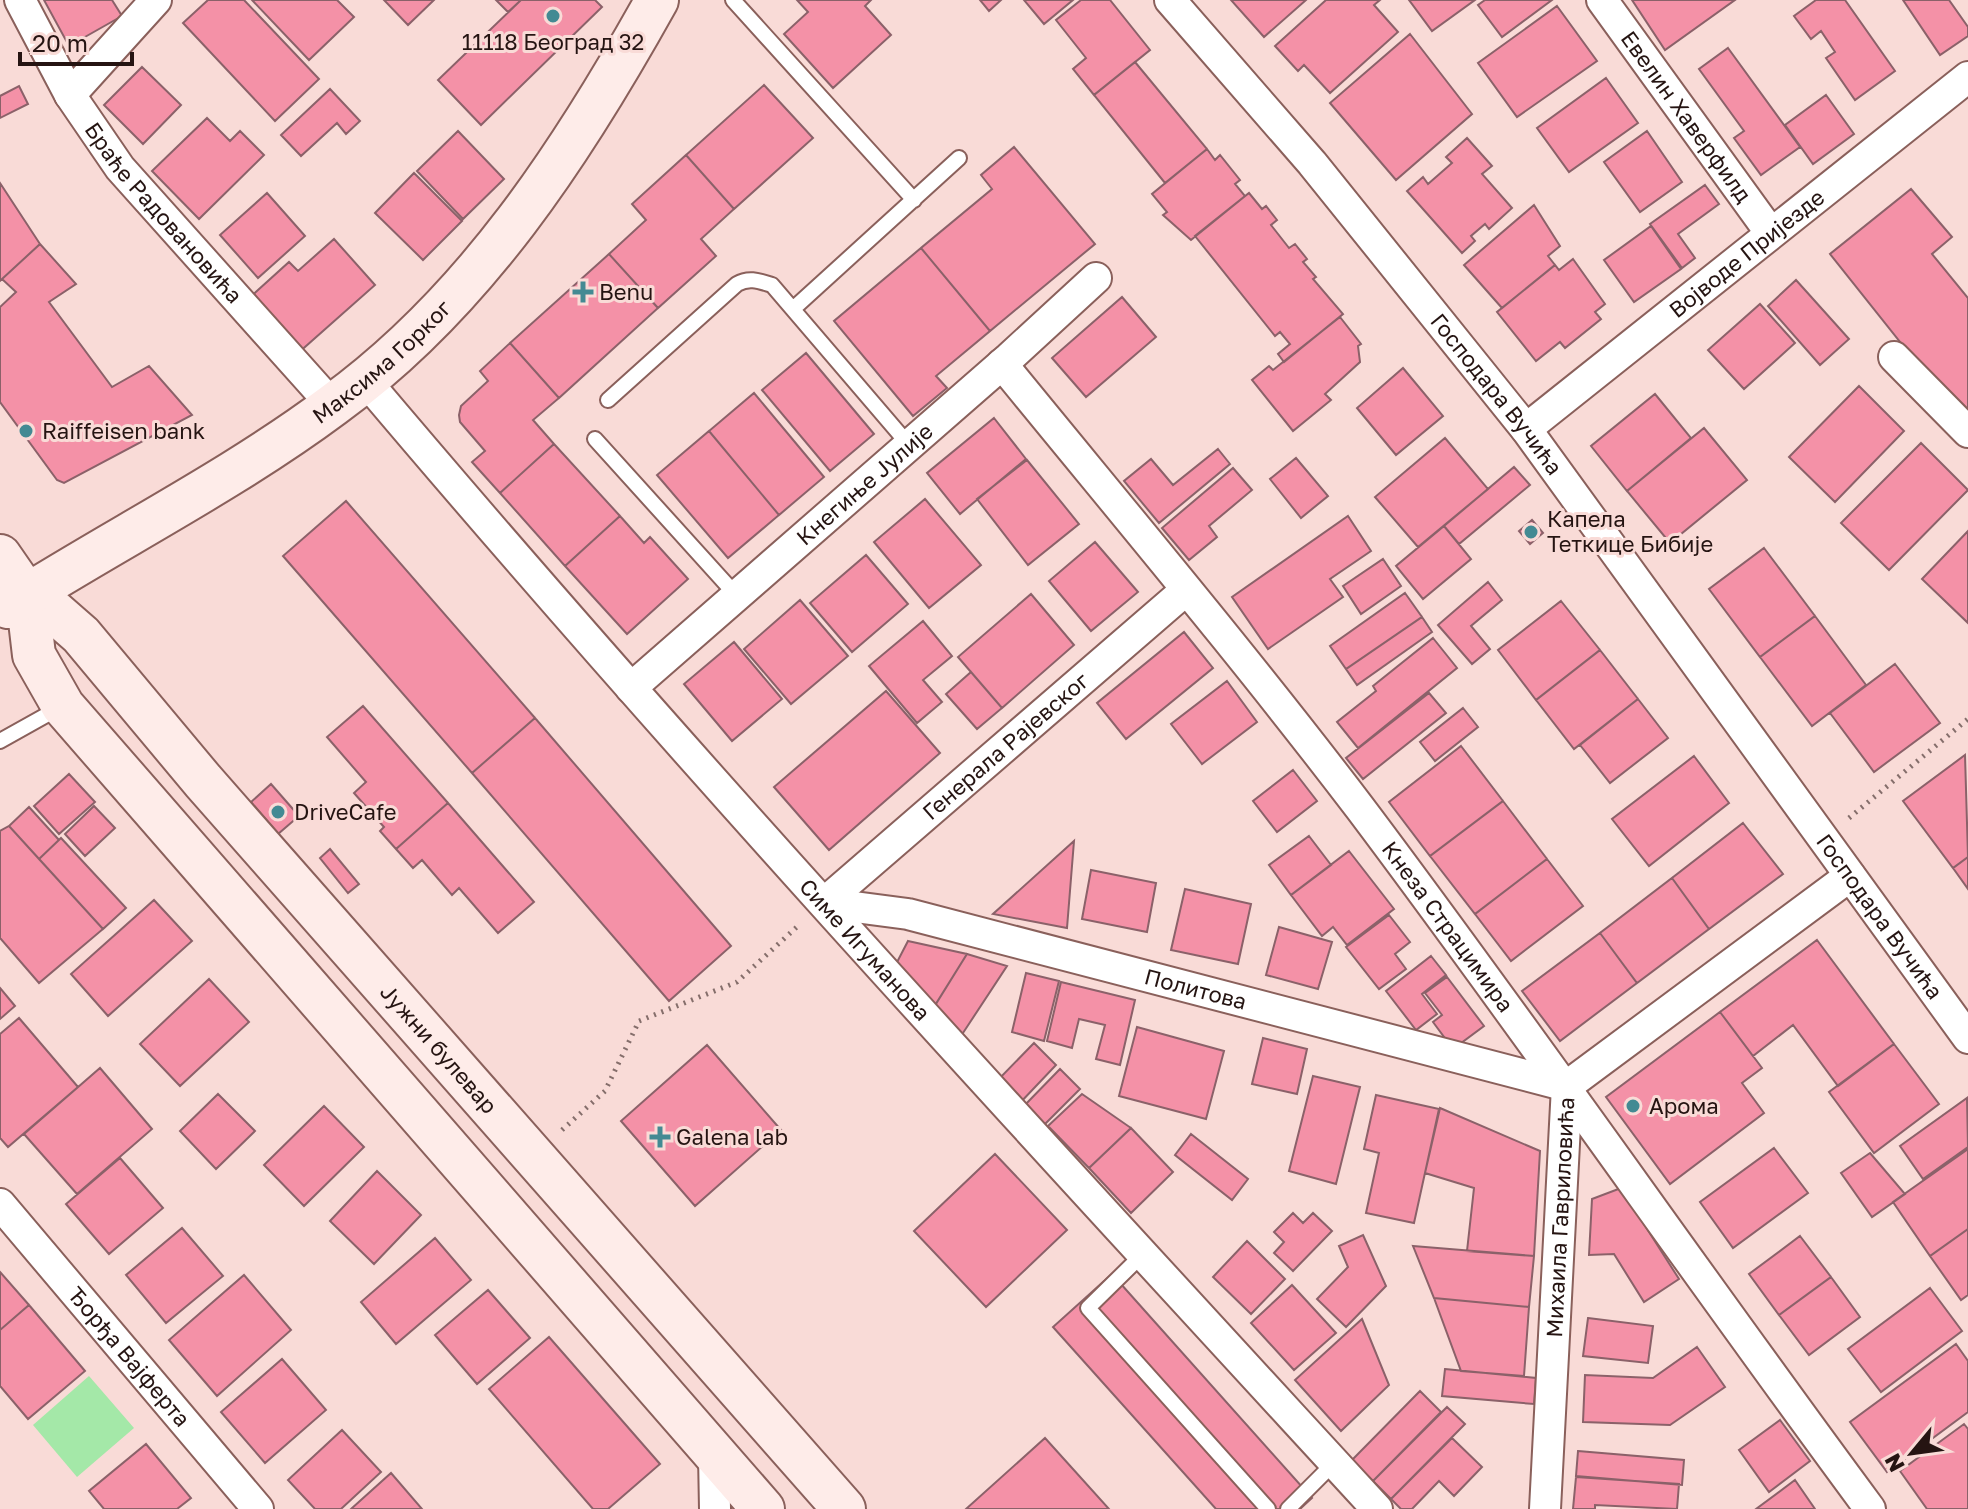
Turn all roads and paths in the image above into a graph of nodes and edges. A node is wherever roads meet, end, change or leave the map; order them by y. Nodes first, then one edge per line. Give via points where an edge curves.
1 (20, 0) edge
2 (156, 0) edge
3 (733, 0) edge
4 (1170, 0) edge
5 (1602, 0) edge
6 (649, 3) edge
7 (1968, 77) edge
8 (70, 95) junction
9 (959, 158) dead end
10 (914, 200) junction
11 (1770, 232) junction
12 (1096, 278) dead end
13 (793, 309) junction
14 (1894, 357) dead end
15 (1002, 364) junction
16 (349, 393) junction
17 (608, 400) dead end
18 (1526, 429) junction
19 (1968, 432) edge
20 (595, 439) dead end
21 (909, 445) junction
22 (0, 556) edge
23 (1186, 590) junction
24 (738, 596) junction
25 (13, 603) edge
26 (631, 688) junction
27 (63, 706) junction
28 (1968, 719) edge
29 (0, 741) edge
30 (1844, 822) dead end
31 (1850, 876) junction
32 (824, 903) junction
33 (1968, 1038) edge
34 (1567, 1086) junction
35 (533, 1155) junction
36 (0, 1204) edge
37 (1143, 1254) junction
38 (714, 1454) junction
39 (1334, 1463) junction
40 (258, 1509) edge
41 (715, 1509) edge
42 (763, 1509) edge
43 (844, 1509) edge
44 (1268, 1509) edge
45 (1288, 1509) edge
46 (1377, 1509) edge
47 (1545, 1509) edge
48 (1870, 1509) edge

1 - 8 street, Браће Радовановића
2 - 8 street
3 - 10 lane
4 - 18 street, Господара Вучића via 1312,163
5 - 11 street, Евелин Хаверфилд
6 - 16 main road, Максима Горког via 585,122 482,267
7 - 11 street, Војводе Пријезде
8 - 16 street, Браће Радовановића via 120,168
9 - 10 lane
10 - 13 lane
11 - 18 street, Војводе Пријезде
12 - 15 street, Кнегиње Јулије
13 - 17 lane via 772,285 745,279
13 - 21 lane
14 - 19 street
15 - 21 street, Кнегиње Јулије
15 - 23 street, Кнеза Страцимира
16 - 25 main road, Максима Горког
16 - 26 street, Симе Игуманова
18 - 31 street, Господара Вучића
20 - 24 lane
21 - 24 street, Кнегиње Јулије
22 - 25 main road, Јужни булевар
23 - 32 street, Генерала Рајевског
23 - 34 street, Кнеза Страцимира via 1350,795
24 - 26 street, Кнегиње Јулије
25 - 27 main road, Јужни булевар via 44,679
25 - 35 main road, Јужни булевар via 49,607 81,635
26 - 32 street, Симе Игуманова
27 - 29 lane
27 - 38 main road, Јужни булевар
28 - 30 path
31 - 33 street, Господара Вучића
31 - 34 street, Михаила Гавриловића
32 - 34 street, Политова via 908,914
32 - 35 path via 737,982 639,1021 605,1091
32 - 37 street, Симе Игуманова
34 - 47 street, Михаила Гавриловића
34 - 48 street, Кнеза Страцимира
35 - 43 main road, Јужни булевар
36 - 40 street, Ђорђа Вајферта
37 - 39 street, Симе Игуманова
37 - 44 lane via 1088,1308
38 - 41 street
38 - 42 main road, Јужни булевар
39 - 45 lane
39 - 46 street, Симе Игуманова

